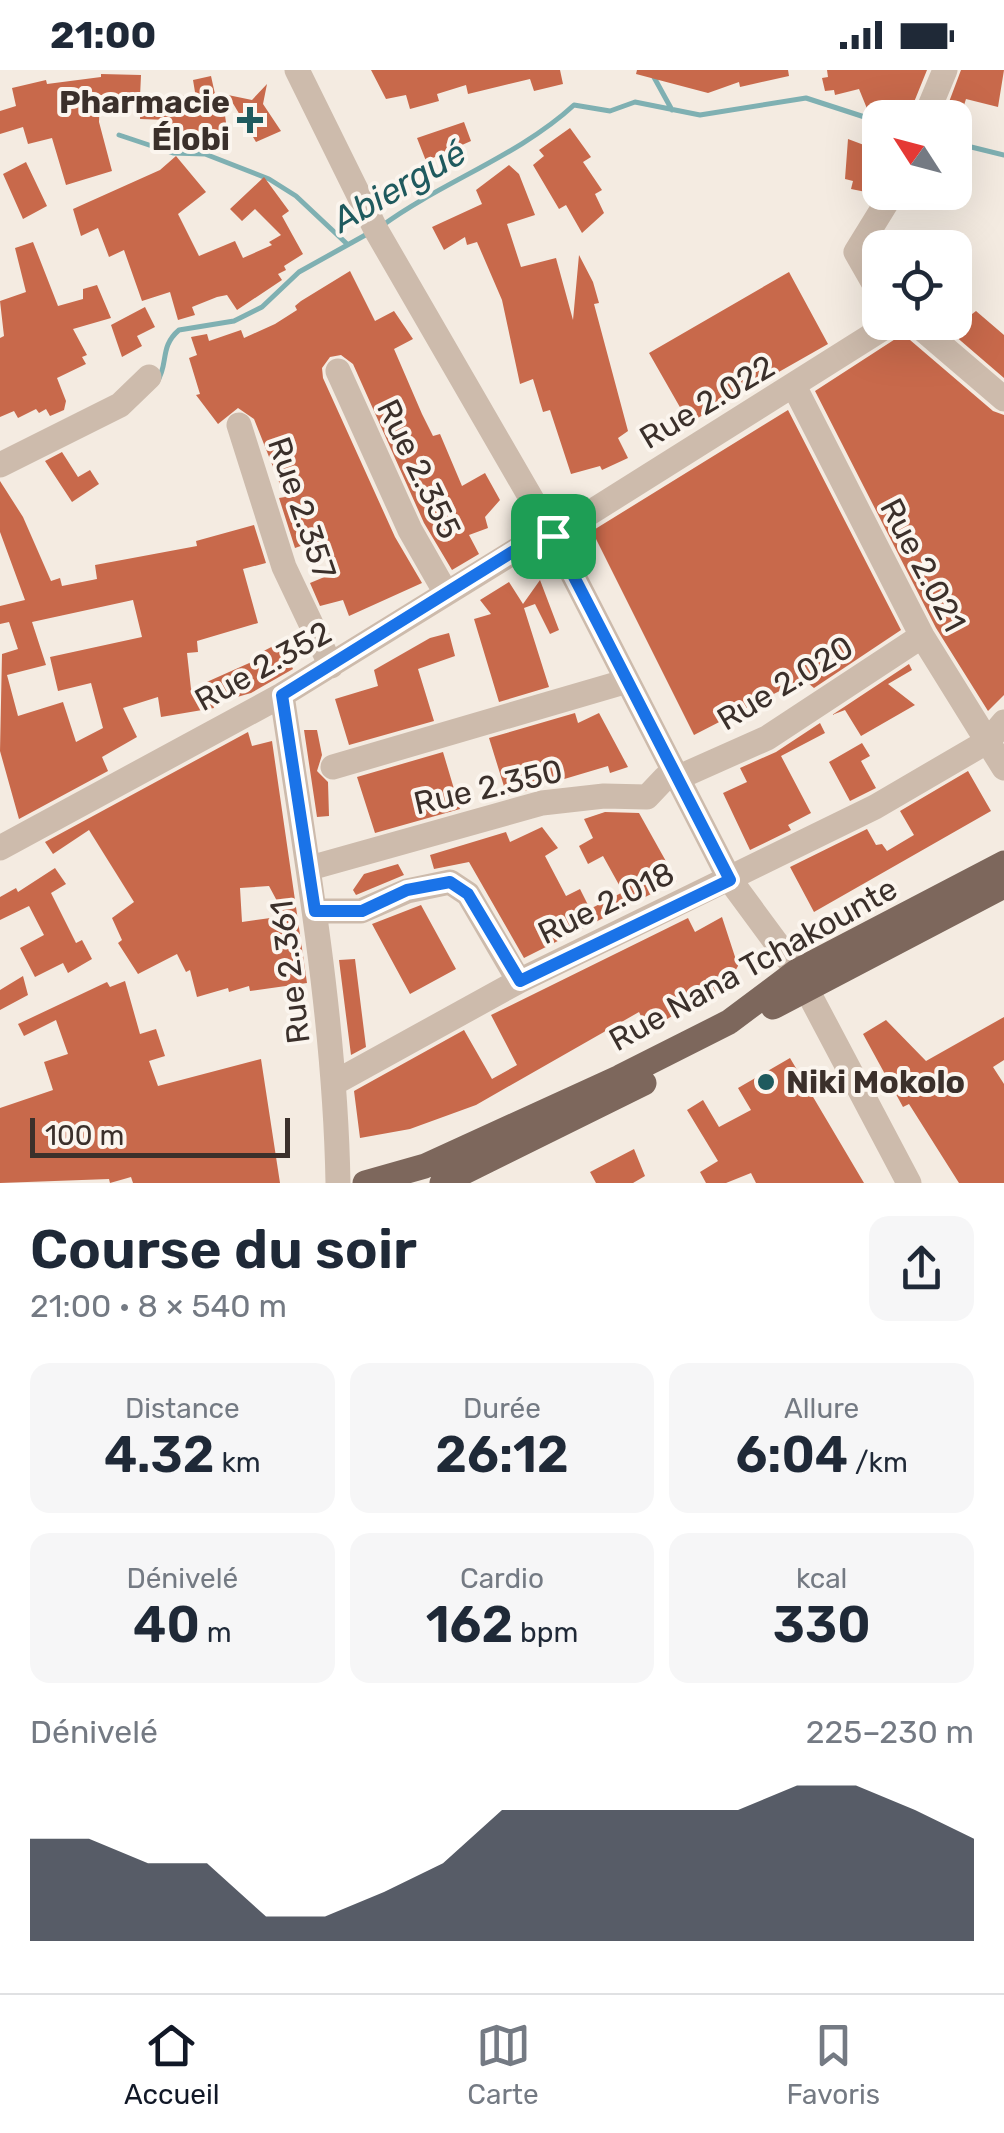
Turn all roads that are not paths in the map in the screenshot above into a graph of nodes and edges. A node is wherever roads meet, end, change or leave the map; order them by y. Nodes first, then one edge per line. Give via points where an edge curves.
1 (297, 70) edge
2 (945, 70) edge
3 (932, 100) edge
4 (867, 340) edge
5 (935, 340) edge
6 (338, 371) dead end
7 (150, 377) dead end
8 (795, 388) junction
9 (1004, 398) edge
10 (239, 425) dead end
11 (0, 466) edge
12 (553, 536) junction
13 (446, 593) junction
14 (922, 636) junction
15 (331, 666) junction
16 (624, 682) junction
17 (282, 695) junction
18 (996, 732) edge
19 (333, 766) dead end
20 (1004, 768) edge
21 (677, 778) junction
22 (0, 848) edge
23 (1004, 864) edge
24 (310, 868) junction
25 (730, 880) junction
26 (1004, 886) edge
27 (315, 911) junction
28 (801, 980) junction
29 (520, 981) junction
30 (336, 1082) junction
31 (434, 1177) edge
32 (908, 1182) edge
33 (338, 1183) edge
34 (365, 1183) edge

1 - 12 street via 376,230
2 - 3 street
4 - 8 street, Rue 2.022
5 - 9 street
6 - 13 street, Rue 2.355
7 - 11 street via 120,405
8 - 12 street, Rue 2.022
8 - 14 street, Rue 2.021
10 - 15 street, Rue 2.357 via 284,567
12 - 13 street, Rue 2.352 via 538,536
12 - 16 street
13 - 15 street, Rue 2.352
14 - 18 street, Rue 2.021
14 - 21 street, Rue 2.020 via 767,738
15 - 17 street, Rue 2.352
16 - 19 street
16 - 21 street
17 - 22 street, Rue 2.352
17 - 24 street, Rue 2.361
18 - 20 street, Rue 2.021
18 - 25 street, Rue 2.018 via 874,807
21 - 24 street, Rue 2.350 via 666,778 648,797 542,803
21 - 25 street
23 - 28 main road, Rue Nana Tchakounte
24 - 27 street, Rue 2.361
25 - 28 street
25 - 29 street, Rue 2.018
26 - 28 main road, Rue Nana Tchakounte
27 - 29 street via 362,911 407,890 450,882 468,894
27 - 30 street, Rue 2.361
28 - 31 main road, Rue Nana Tchakounte via 645,1074
28 - 32 street
29 - 30 street, Rue 2.018
30 - 33 street, Rue 2.361
31 - 34 main road, Rue Nana Tchakounte

